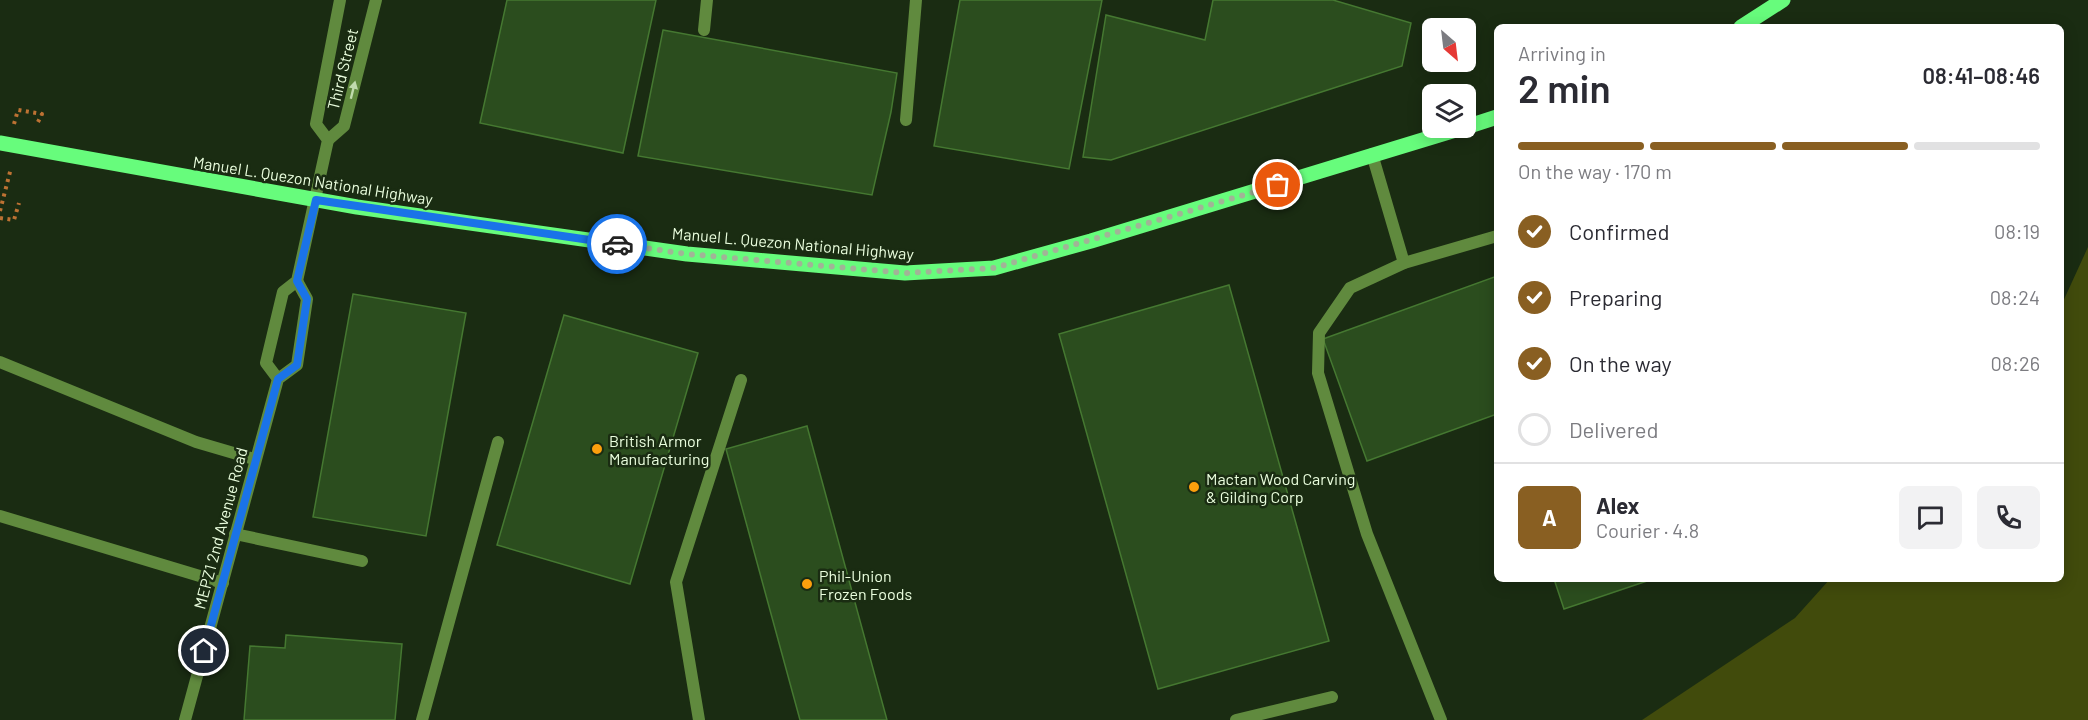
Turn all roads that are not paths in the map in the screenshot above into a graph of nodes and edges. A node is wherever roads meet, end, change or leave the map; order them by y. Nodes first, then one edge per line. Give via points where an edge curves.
1 (340, 0) edge
2 (376, 0) edge
3 (707, 0) edge
4 (916, 0) edge
5 (1784, 0) edge
6 (1746, 24) edge
7 (704, 30) dead end
8 (1494, 118) edge
9 (906, 120) dead end
10 (1476, 123) edge
11 (1427, 138) edge
12 (328, 141) junction
13 (0, 144) edge
14 (1372, 154) junction
15 (316, 200) junction
16 (1494, 237) edge
17 (1404, 263) junction
18 (297, 281) junction
19 (0, 362) edge
20 (278, 379) junction
21 (741, 380) dead end
22 (498, 442) dead end
23 (254, 459) junction
24 (0, 516) edge
25 (235, 534) junction
26 (362, 561) dead end
27 (223, 583) junction
28 (1332, 697) dead end
29 (185, 720) edge
30 (422, 720) edge
31 (699, 720) edge
32 (1236, 720) edge
33 (1441, 720) edge

1 - 12 street, Third Street via 316,124
12 -> 2 street, Third Street via 344,126
3 - 7 street
4 - 9 street
5 - 6 main road
8 - 10 main road, Manuel L. Quezon National Highway
11 - 14 main road, Manuel L. Quezon National Highway
12 - 15 street, Third Street
13 - 15 main road, Manuel L. Quezon National Highway
14 - 15 main road, Manuel L. Quezon National Highway via 994,268 905,273 687,254
14 - 17 street
15 - 18 street
16 - 17 street
17 - 33 street via 1350,288 1319,333 1318,374 1367,534
18 - 20 street, MEPZ1 2nd Avenue Road via 307,299 297,365
18 - 20 street via 283,292 268,344 266,363
19 - 23 street via 196,442
20 - 23 street, MEPZ1 2nd Avenue Road
21 - 31 street via 676,582
22 - 30 street
23 - 25 street, MEPZ1 2nd Avenue Road
24 - 27 street
25 - 26 street
25 - 27 street, MEPZ1 2nd Avenue Road
27 - 29 street, MEPZ1 2nd Avenue Road
28 - 32 street

